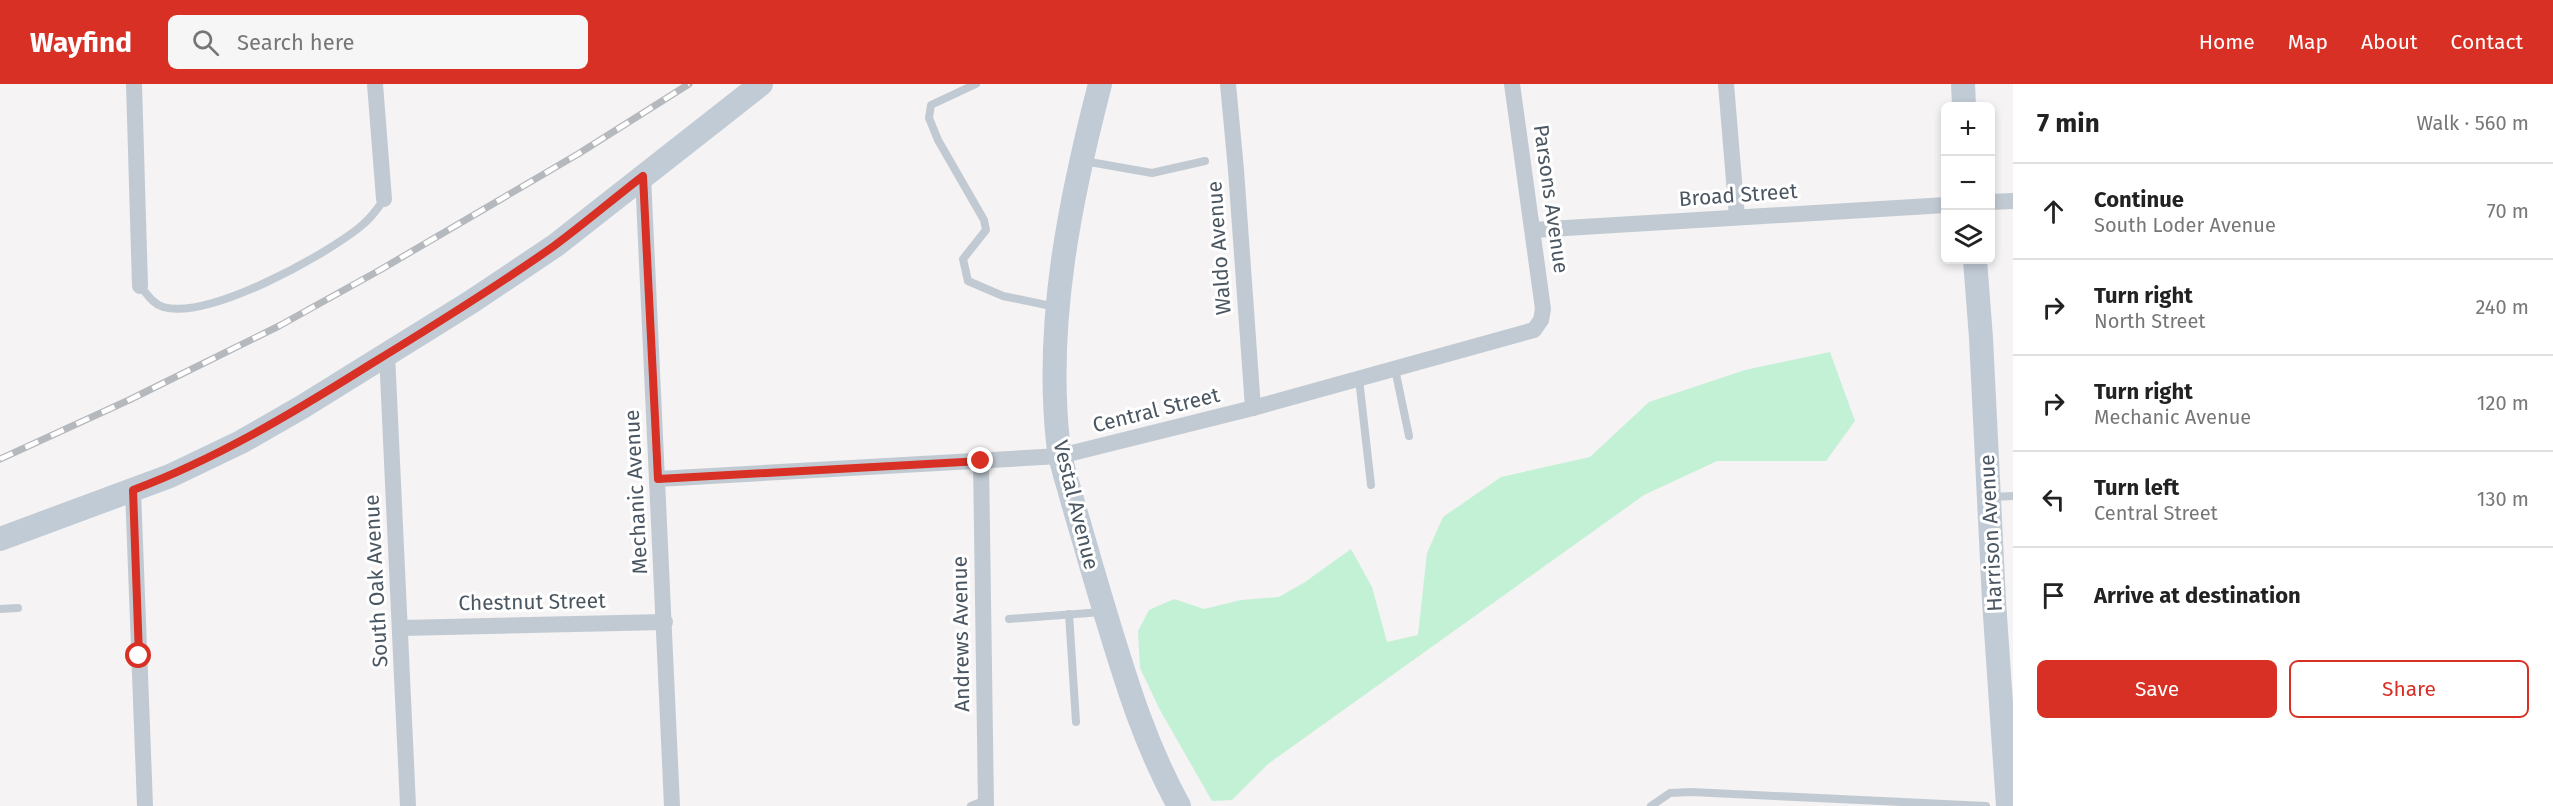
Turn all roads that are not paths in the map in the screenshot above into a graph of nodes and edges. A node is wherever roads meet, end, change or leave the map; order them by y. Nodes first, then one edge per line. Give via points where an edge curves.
1 (134, 84) edge
2 (375, 84) edge
3 (761, 84) edge
4 (976, 84) edge
5 (1100, 84) edge
6 (1228, 84) edge
7 (1512, 84) edge
8 (1726, 84) edge
9 (1963, 84) edge
10 (1964, 102) edge
11 (1080, 160) junction
12 (1205, 161) dead end
13 (643, 176) junction
14 (384, 199) joint
15 (2013, 201) edge
16 (1995, 202) edge
17 (1941, 205) edge
18 (1737, 217) junction
19 (1533, 230) junction
20 (1975, 264) edge
21 (140, 286) joint
22 (1059, 307) junction
23 (1541, 320) joint
24 (387, 354) junction
25 (1395, 369) junction
26 (1359, 379) junction
27 (1253, 408) junction
28 (1409, 436) dead end
29 (1060, 456) junction
30 (981, 461) junction
31 (658, 479) junction
32 (1371, 485) dead end
33 (133, 490) junction
34 (2013, 496) edge
35 (1989, 497) junction
36 (0, 539) edge
37 (18, 608) dead end
38 (0, 609) edge
39 (1105, 611) junction
40 (1069, 614) junction
41 (1009, 619) dead end
42 (665, 622) junction
43 (401, 628) junction
44 (1076, 722) dead end
45 (981, 804) edge
46 (145, 806) edge
47 (408, 806) edge
48 (672, 806) edge
49 (1179, 806) edge
50 (1651, 806) edge
51 (1986, 806) edge
52 (2008, 806) edge

1 - 21 street
2 - 14 street
3 - 13 street
4 - 22 lane via 931,105 929,118 984,220 986,230 963,259 968,281 1003,296
5 - 11 street, Vestal Avenue
6 - 27 street, Waldo Avenue
7 - 19 street, Parsons Avenue
8 - 18 street
9 - 10 street
11 - 12 lane via 1152,172
11 - 22 street, Vestal Avenue
13 - 24 street via 556,245
13 - 31 street, Mechanic Avenue
14 - 21 lane via 374,214 342,240 225,299 187,309 164,307 154,303
15 - 16 street
17 - 18 street, Broad Street
18 - 19 street, Broad Street
19 - 23 street, Parsons Avenue
20 - 35 street, Harrison Avenue
22 - 29 street, Vestal Avenue via 1054,379
23 - 25 street, Central Street via 1534,330
24 - 33 street via 241,442
24 - 43 street, South Oak Avenue
25 - 26 street, Central Street
25 - 28 lane
26 - 27 street, Central Street
26 - 32 lane
27 - 29 street, Central Street
29 - 30 street, Central Street
29 - 39 street, Vestal Avenue
30 - 31 street, Central Street
30 - 45 street, Andrews Avenue
31 - 42 street, Mechanic Avenue
33 - 36 street
33 - 46 street
34 - 35 lane
35 - 52 street, Harrison Avenue
37 - 38 lane
39 - 40 lane
39 - 49 street, Vestal Avenue via 1152,755
40 - 41 lane
40 - 44 lane
42 - 43 street, Chestnut Street
42 - 48 street, Mechanic Avenue
43 - 47 street, South Oak Avenue
50 - 51 lane via 1670,793 1691,792

